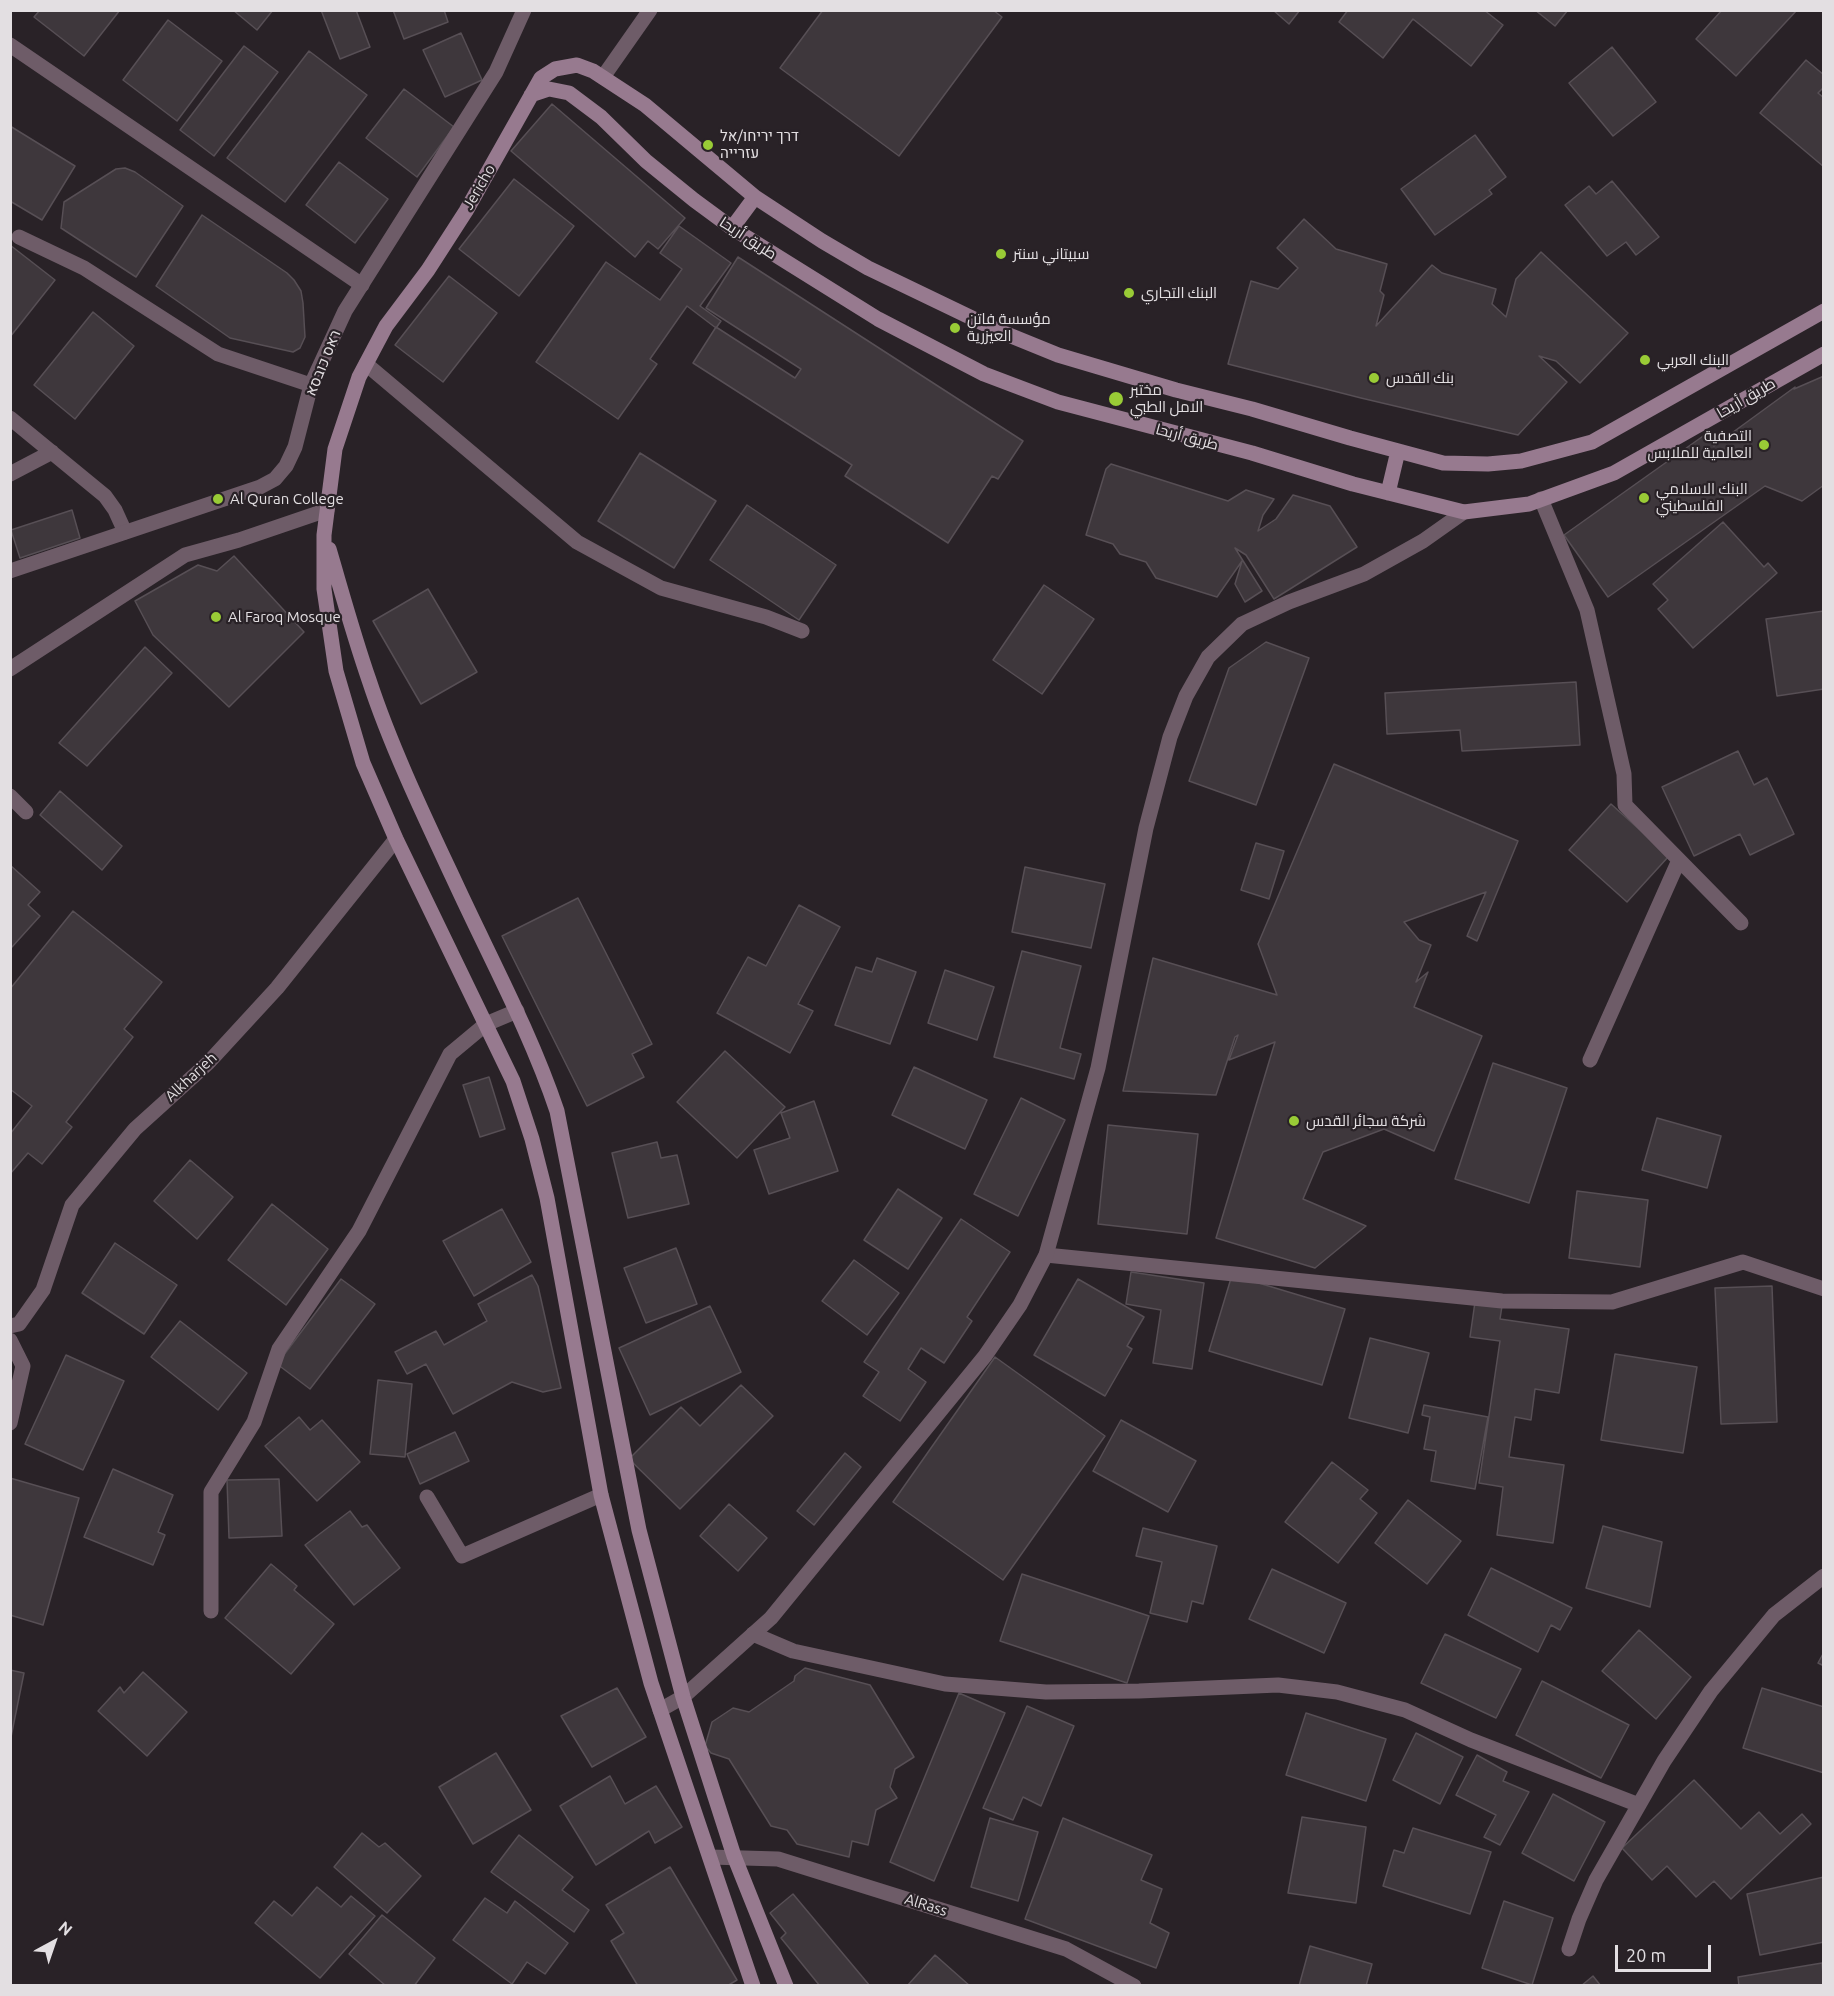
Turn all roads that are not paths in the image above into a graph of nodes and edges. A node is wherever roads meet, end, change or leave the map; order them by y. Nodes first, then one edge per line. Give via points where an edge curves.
1 (524, 10) edge
2 (650, 10) edge
3 (10, 45) edge
4 (603, 77) junction
5 (531, 95) junction
6 (755, 196) junction
7 (732, 228) junction
8 (18, 237) dead end
9 (362, 285) junction
10 (1824, 311) edge
11 (1824, 354) edge
12 (366, 364) junction
13 (311, 385) junction
14 (10, 418) edge
15 (1398, 451) junction
16 (52, 452) junction
17 (10, 474) edge
18 (1388, 493) junction
19 (1541, 499) junction
20 (327, 510) junction
21 (1464, 512) junction
22 (125, 532) junction
23 (324, 535) junction
24 (10, 571) edge
25 (802, 630) dead end
26 (10, 669) edge
27 (10, 796) edge
28 (26, 812) dead end
29 (396, 839) junction
30 (1679, 860) junction
31 (1741, 923) dead end
32 (517, 1011) junction
33 (486, 1024) junction
34 (1590, 1060) dead end
35 (1046, 1255) junction
36 (1824, 1289) edge
37 (10, 1326) edge
38 (10, 1340) edge
39 (10, 1423) edge
40 (601, 1495) junction
41 (427, 1497) dead end
42 (1824, 1576) edge
43 (211, 1611) dead end
44 (753, 1634) junction
45 (682, 1697) junction
46 (660, 1710) junction
47 (1639, 1805) junction
48 (734, 1856) junction
49 (710, 1857) junction
50 (1569, 1949) dead end
51 (753, 1986) edge
52 (786, 1986) edge
53 (1134, 1986) edge

1 - 9 street, ראס כובסא via 496,72
2 - 4 street
3 - 9 street
4 - 5 main road, Jericho via 577,65 555,69 542,78
4 - 6 main road, Jericho via 645,105
5 - 7 main road, طريق أريحا via 549,89 569,93 601,117 646,161
5 - 12 main road, Jericho via 465,211 386,326
6 - 7 main road
6 - 15 main road via 868,268 1058,355
7 - 18 main road, طريق أريحا via 878,319 984,374 1058,402
8 - 13 street via 84,268 218,354
9 - 13 street, ראס כובסא via 345,311
10 - 15 main road via 1592,442 1521,462 1488,465 1443,463
11 - 19 main road, طريق أريحا via 1614,473
12 - 20 main road, Jericho via 358,377 335,448
12 - 25 street via 577,542 661,588
13 - 22 street, ראס כובסא via 296,447 275,479
14 - 16 street
15 - 18 main road
16 - 17 street
16 - 22 street via 105,496
18 - 21 main road, طريق أريحا
19 - 21 main road, طريق أريحا
19 - 30 street via 1587,610 1624,774 1625,805
20 - 23 main road, Jericho
20 - 26 street via 185,555
21 - 35 street via 1423,541 1364,574 1242,624 1208,657 1170,737 1146,828 1098,1068
22 - 24 street, ראס כובסא
23 - 29 main road, Jericho via 324,589 336,671 363,763
23 - 32 main road via 377,702 454,881
27 - 28 street
29 - 33 main road, Jericho
29 - 37 street, Alkharjeh via 277,988 208,1063 135,1129 72,1205 43,1290 19,1324
30 - 31 street
30 - 34 street
32 - 33 street
32 - 45 main road via 557,1111 639,1530
33 - 40 main road, Jericho via 513,1081 545,1188
33 - 43 street via 450,1054 359,1231 279,1349 254,1422 211,1492
35 - 36 street via 1502,1301 1612,1302 1743,1262
35 - 44 street via 1020,1305 985,1356 771,1618
38 - 39 street via 23,1366
40 - 41 street via 462,1556
40 - 46 main road, Jericho
42 - 47 street via 1774,1615 1711,1691
44 - 45 street
44 - 47 street via 793,1651 945,1684 1046,1692 1278,1685 1337,1692 1405,1710
45 - 46 street
45 - 48 main road
46 - 49 main road, Jericho
47 - 50 street via 1596,1880
48 - 49 street, AlRass
48 - 52 main road
48 - 53 street, AlRass via 778,1859 1066,1949
49 - 51 main road, Jericho

